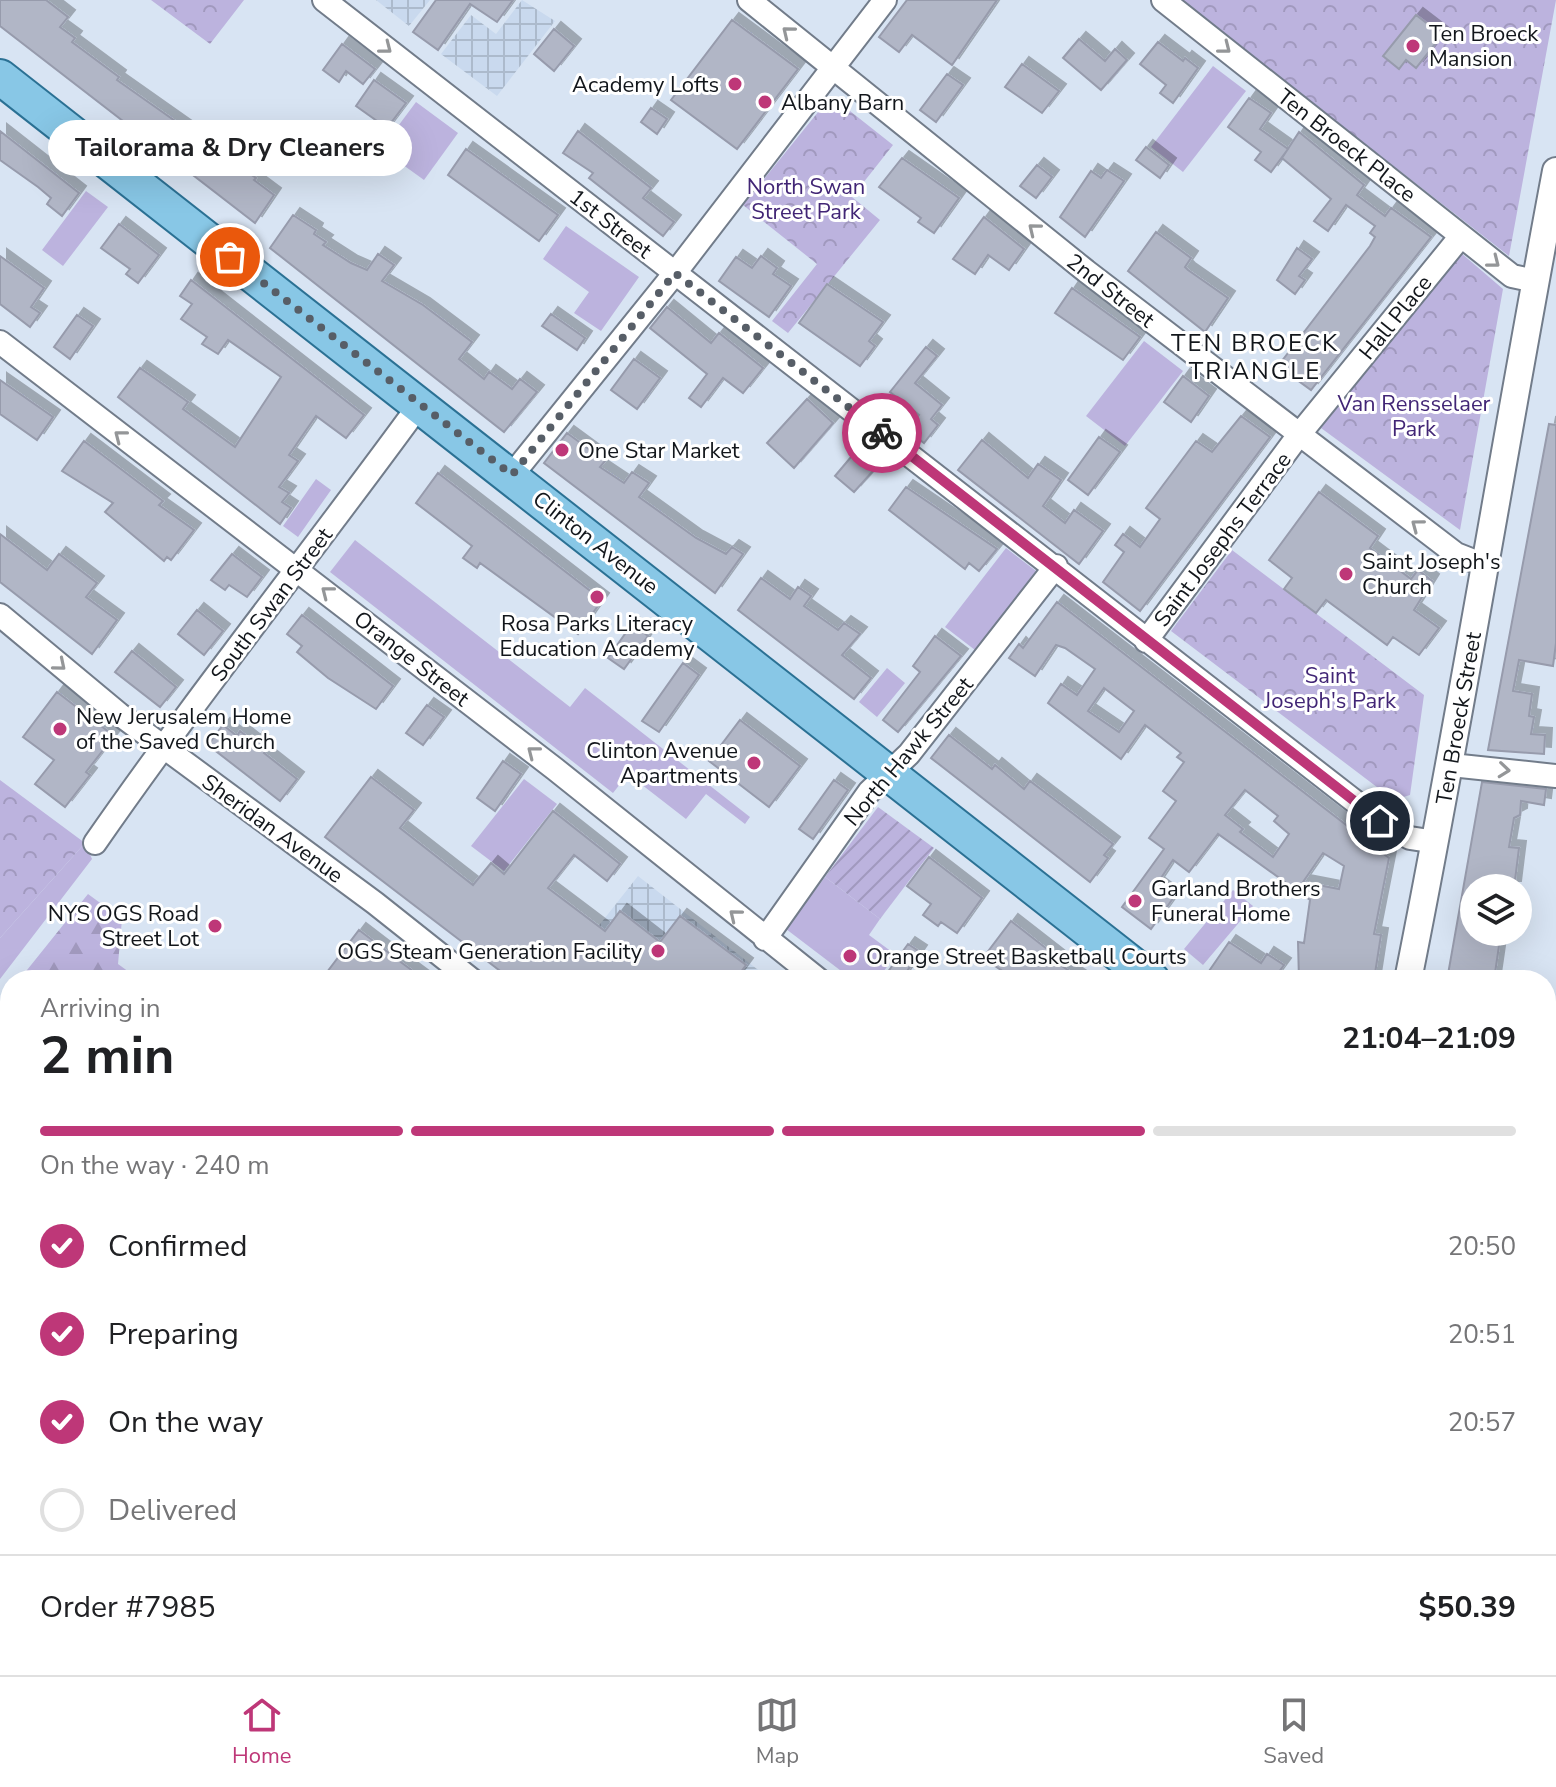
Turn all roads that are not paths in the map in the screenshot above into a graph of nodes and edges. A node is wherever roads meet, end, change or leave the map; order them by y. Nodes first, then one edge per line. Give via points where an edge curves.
1 (324, 0) edge
2 (749, 0) edge
3 (885, 0) edge
4 (1163, 0) edge
5 (832, 68) junction
6 (0, 77) edge
7 (1556, 171) edge
8 (1461, 236) junction
9 (675, 273) junction
10 (1535, 281) junction
11 (0, 342) edge
12 (420, 404) junction
13 (1298, 436) junction
14 (512, 475) junction
15 (1484, 565) junction
16 (1056, 566) junction
17 (299, 570) junction
18 (0, 615) edge
19 (1146, 641) junction
20 (162, 747) junction
21 (1451, 765) junction
22 (887, 775) junction
23 (1556, 776) edge
24 (1436, 842) junction
25 (95, 843) dead end
26 (765, 939) junction
27 (459, 970) edge
28 (806, 970) edge
29 (1139, 970) edge
30 (1410, 970) edge

1 -> 9 street, 1st Street
5 -> 2 street, 2nd Street
3 - 5 street
4 -> 8 street, Ten Broeck Place
5 - 9 street
13 -> 5 street, 2nd Street
6 - 12 main road, Clinton Avenue
7 - 10 street, Ten Broeck Street
8 -> 10 street, Ten Broeck Place via 1512,276
8 - 13 street, Hall Place
9 - 14 street
9 - 16 street, 1st Street
10 - 15 street, Ten Broeck Street
17 -> 11 street, Orange Street
12 - 14 main road, Clinton Avenue
12 - 17 street, South Swan Street
15 -> 13 street, 2nd Street via 1456,554
13 - 19 street, Saint Josephs Terrace
14 - 22 main road, Clinton Avenue
15 - 21 street, Ten Broeck Street
16 - 19 street, 1st Street
16 - 22 street, North Hawk Street
17 - 20 street, South Swan Street
26 -> 17 street, Orange Street
18 -> 20 street, Sheridan Avenue
19 - 24 street, 1st Street via 1380,821 1410,838
20 - 25 street, South Swan Street
20 - 27 street, Sheridan Avenue
21 -> 23 street
21 - 24 street, Ten Broeck Street
22 - 26 street, North Hawk Street via 869,792
22 - 29 main road, Clinton Avenue
24 - 30 street, Ten Broeck Street
26 - 28 street, Orange Street

